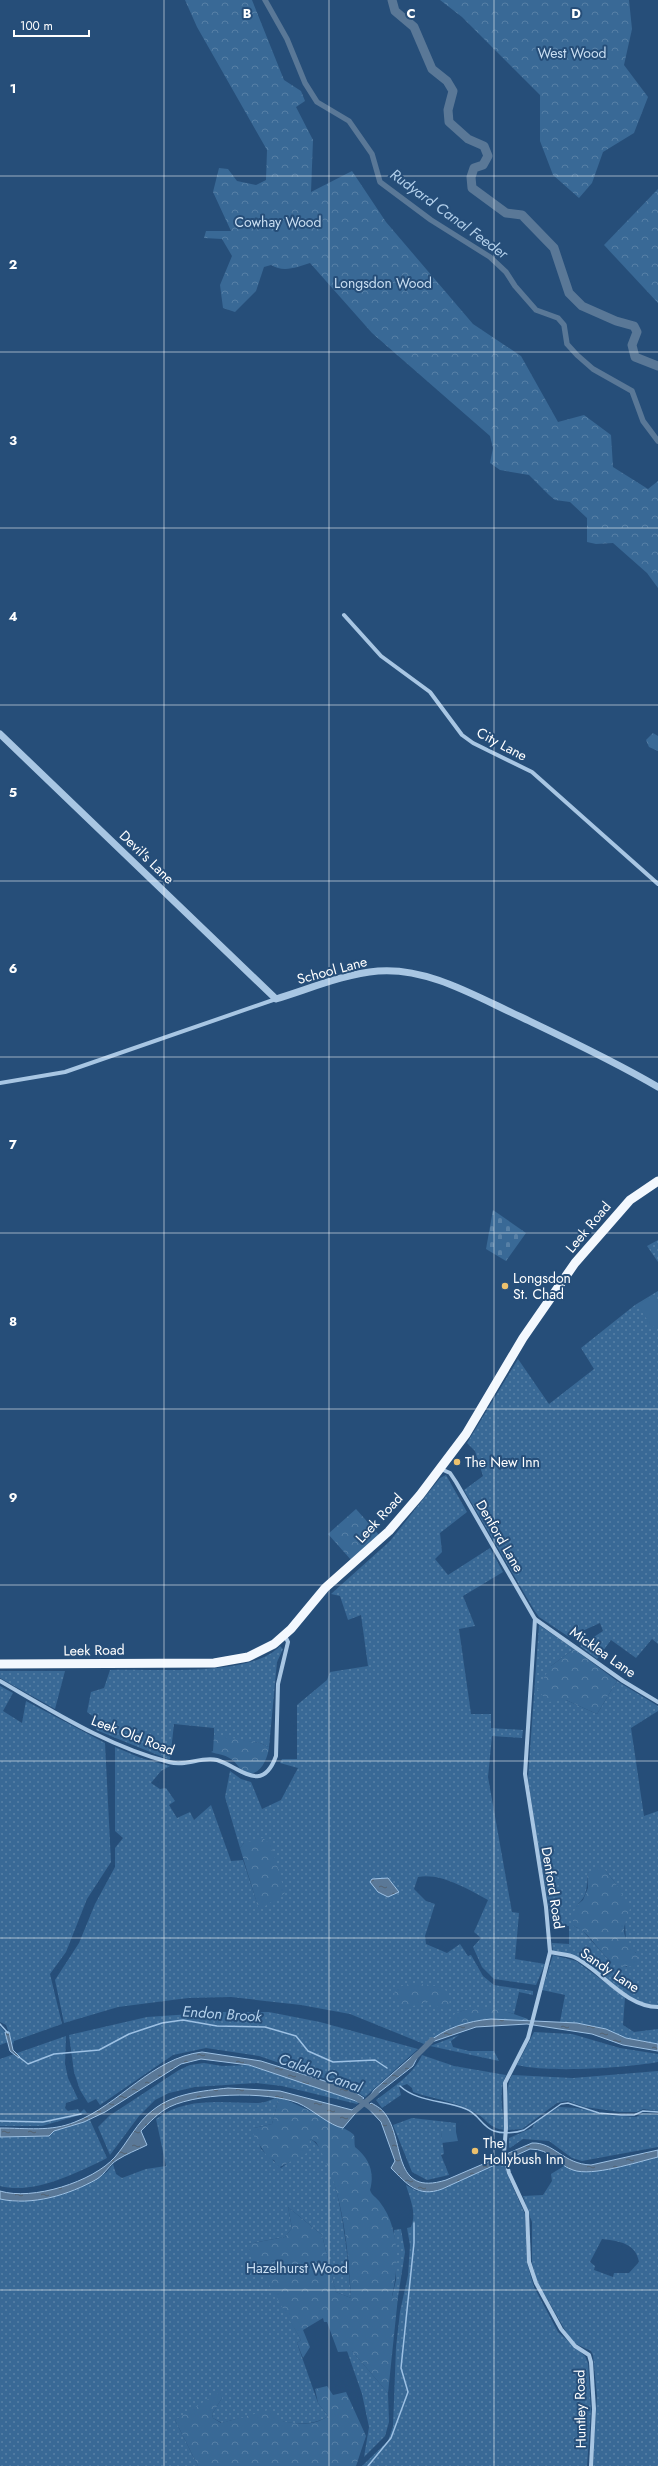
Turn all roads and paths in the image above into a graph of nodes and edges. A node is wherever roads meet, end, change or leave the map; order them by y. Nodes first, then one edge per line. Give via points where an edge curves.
1 (344, 615) dead end
2 (0, 734) edge
3 (658, 884) edge
4 (276, 999) junction
5 (0, 1083) edge
6 (658, 1088) edge
7 (658, 1181) edge
8 (441, 1469) junction
9 (535, 1619) junction
10 (285, 1636) junction
11 (0, 1664) edge
12 (0, 1681) edge
13 (658, 1702) edge
14 (550, 1952) junction
15 (658, 2007) edge
16 (504, 2153) joint
17 (591, 2466) edge

1 - 3 street, City Lane via 381,656 430,692 462,734 473,743 532,772
2 - 4 street, Devil's Lane
4 - 5 street, School Lane via 65,1072
4 - 6 street, School Lane via 351,976 379,971 440,980 552,1031
7 - 8 highway, Leek Road via 630,1200 575,1263
8 - 9 street, Denford Lane via 450,1473 456,1482
8 - 10 highway, Leek Road via 389,1531 325,1588
9 - 13 street, Micklea Lane via 623,1681
9 - 14 street, Denford Road via 524,1774 546,1907
10 - 11 highway, Leek Road via 262,1651 230,1661
10 - 12 street, Leek Old Road via 288,1642 278,1684 276,1756 272,1766 258,1776 248,1776 218,1760 205,1759 181,1764 154,1758 66,1720
14 - 15 street, Sandy Lane via 574,1958 632,1999 651,2007
14 - 16 street, Denford Road via 528,2038 507,2077 504,2092
16 - 17 street, Huntley Road via 509,2173 527,2212 529,2262 536,2283 561,2329 575,2346 588,2355 591,2362 594,2409

